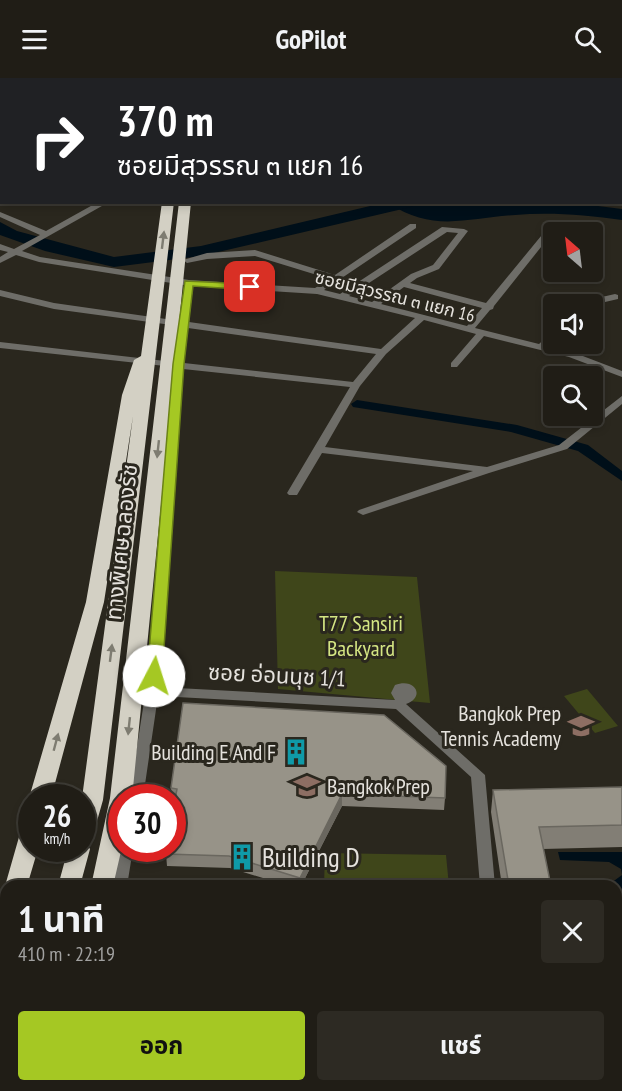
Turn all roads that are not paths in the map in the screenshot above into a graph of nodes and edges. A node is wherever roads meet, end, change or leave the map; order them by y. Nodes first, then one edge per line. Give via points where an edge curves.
1 (99, 204) edge
2 (168, 204) edge
3 (185, 204) edge
4 (0, 214) edge
5 (412, 226) dead end
6 (44, 237) junction
7 (543, 240) edge
8 (0, 247) edge
9 (12, 253) junction
10 (0, 260) edge
11 (187, 260) dead end
12 (337, 278) junction
13 (189, 283) junction
14 (403, 284) junction
15 (317, 291) junction
16 (0, 293) edge
17 (342, 297) junction
18 (615, 297) dead end
19 (603, 300) edge
20 (374, 305) junction
21 (490, 308) junction
22 (422, 317) junction
23 (154, 318) junction
24 (185, 324) junction
25 (469, 330) junction
26 (481, 333) junction
27 (0, 345) edge
28 (543, 345) edge
29 (540, 348) junction
30 (383, 352) junction
31 (179, 364) junction
32 (454, 365) dead end
33 (622, 374) edge
34 (356, 385) junction
35 (622, 399) edge
36 (319, 448) junction
37 (487, 470) junction
38 (293, 493) dead end
39 (363, 512) dead end
40 (152, 691) junction
41 (44, 784) edge
42 (94, 784) edge
43 (138, 784) edge
44 (23, 862) edge
45 (75, 862) edge
46 (124, 862) edge
47 (18, 880) edge
48 (71, 880) edge
49 (103, 880) edge
50 (120, 880) edge
51 (487, 880) edge

1 - 6 street
23 -> 2 highway, ทางพิเศษฉลองรัช
3 -> 49 highway, ทางพิเศษฉลองรัช via 121,798
4 - 6 street
5 - 12 street
6 - 9 street
7 - 21 street
8 - 9 street, ซอยมีสุวรรณ ๓ แยก 16
9 - 10 street
9 - 13 street, ซอยมีสุวรรณ ๓ แยก 16
11 - 12 street via 255,253
12 - 15 street
13 - 15 street, ซอยมีสุวรรณ ๓ แยก 16
13 - 24 street
14 - 17 street via 436,267 463,230 445,229
14 - 20 street
14 - 21 street
15 - 17 street, ซอยมีสุวรรณ ๓ แยก 16
16 - 24 street via 54,306
17 - 20 street, ซอยมีสุวรรณ ๓ แยก 16
18 - 19 street
20 - 22 street, ซอยมีสุวรรณ ๓ แยก 16
21 - 25 street
22 - 25 street, ซอยมีสุวรรณ ๓ แยก 16
22 - 30 street
41 -> 23 highway via 94,603 129,395
42 -> 23 highway, ทางพิเศษฉลองรัช
24 - 30 street
24 - 31 street
25 - 26 street, ซอยมีสุวรรณ ๓ แยก 16
26 - 29 street, ซอยมีสุวรรณ ๓ แยก 16
26 - 32 street
27 - 31 street
28 - 29 street
29 - 33 street, ซอยมีสุวรรณ ๓ แยก 16
30 - 34 street
31 - 34 street
31 - 40 street
34 - 36 street
35 - 37 street via 563,447
36 - 37 street
36 - 38 street
37 - 39 street
40 - 43 street
40 - 51 street, ซอย อ่อนนุช 1/1 via 400,701 478,776
44 - 47 highway
45 - 48 highway
46 - 50 street

